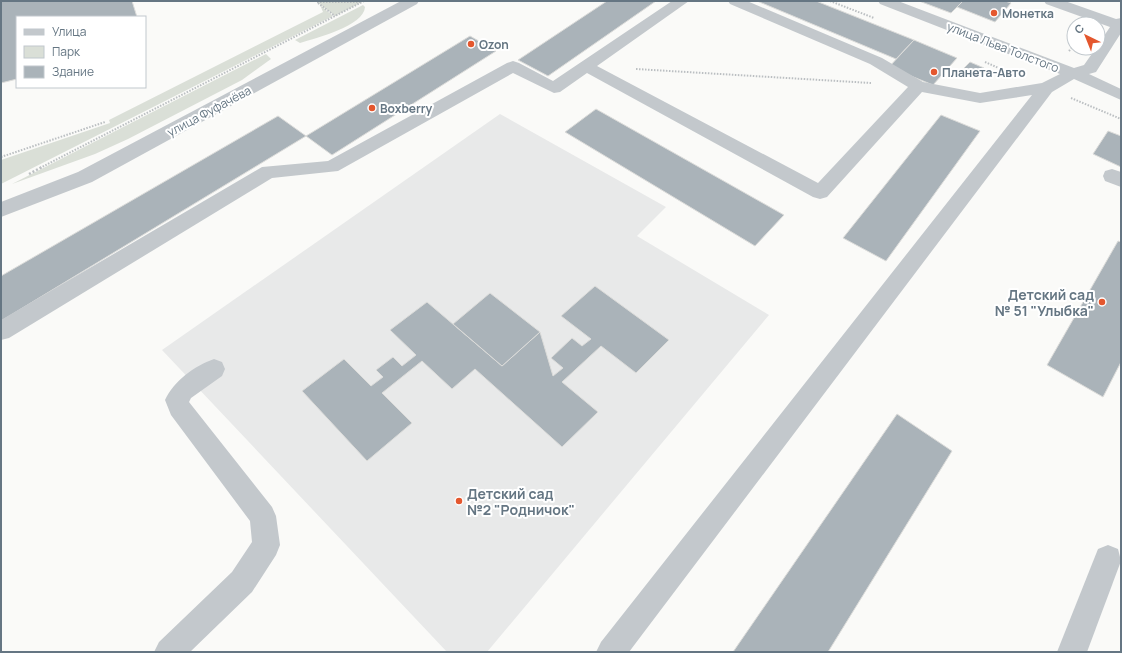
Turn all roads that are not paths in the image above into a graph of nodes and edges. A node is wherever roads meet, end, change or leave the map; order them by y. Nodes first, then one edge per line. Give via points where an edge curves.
1 (382, 1) edge
2 (412, 1) edge
3 (682, 1) edge
4 (735, 1) edge
5 (885, 1) edge
6 (1051, 1) edge
7 (397, 9) junction
8 (1120, 24) edge
9 (586, 66) junction
10 (1072, 73) junction
11 (918, 86) junction
12 (1046, 88) junction
13 (1121, 95) edge
14 (85, 177) junction
15 (1, 210) edge
16 (1, 224) edge
17 (1, 331) edge
18 (214, 369) dead end
19 (1108, 559) dead end
20 (169, 652) edge
21 (611, 652) edge
22 (1072, 652) edge

1 - 7 street
2 - 7 street, улица Фуфачёва
3 - 9 street
4 - 11 street via 876,61
5 - 10 street, улица Льва Толстого
6 - 8 street
7 - 14 street, улица Фуфачёва
8 - 10 street via 1090,69
9 - 11 street via 820,192
9 - 17 street via 554,88 513,66 332,167 268,172
10 - 12 street
10 - 13 street, улица Льва Толстого
11 - 12 street via 980,98
12 - 21 street
14 - 15 street, улица Фуфачёва
14 - 16 street
18 - 20 street via 183,391 177,400 178,407 263,516 266,545 242,582
19 - 22 street

